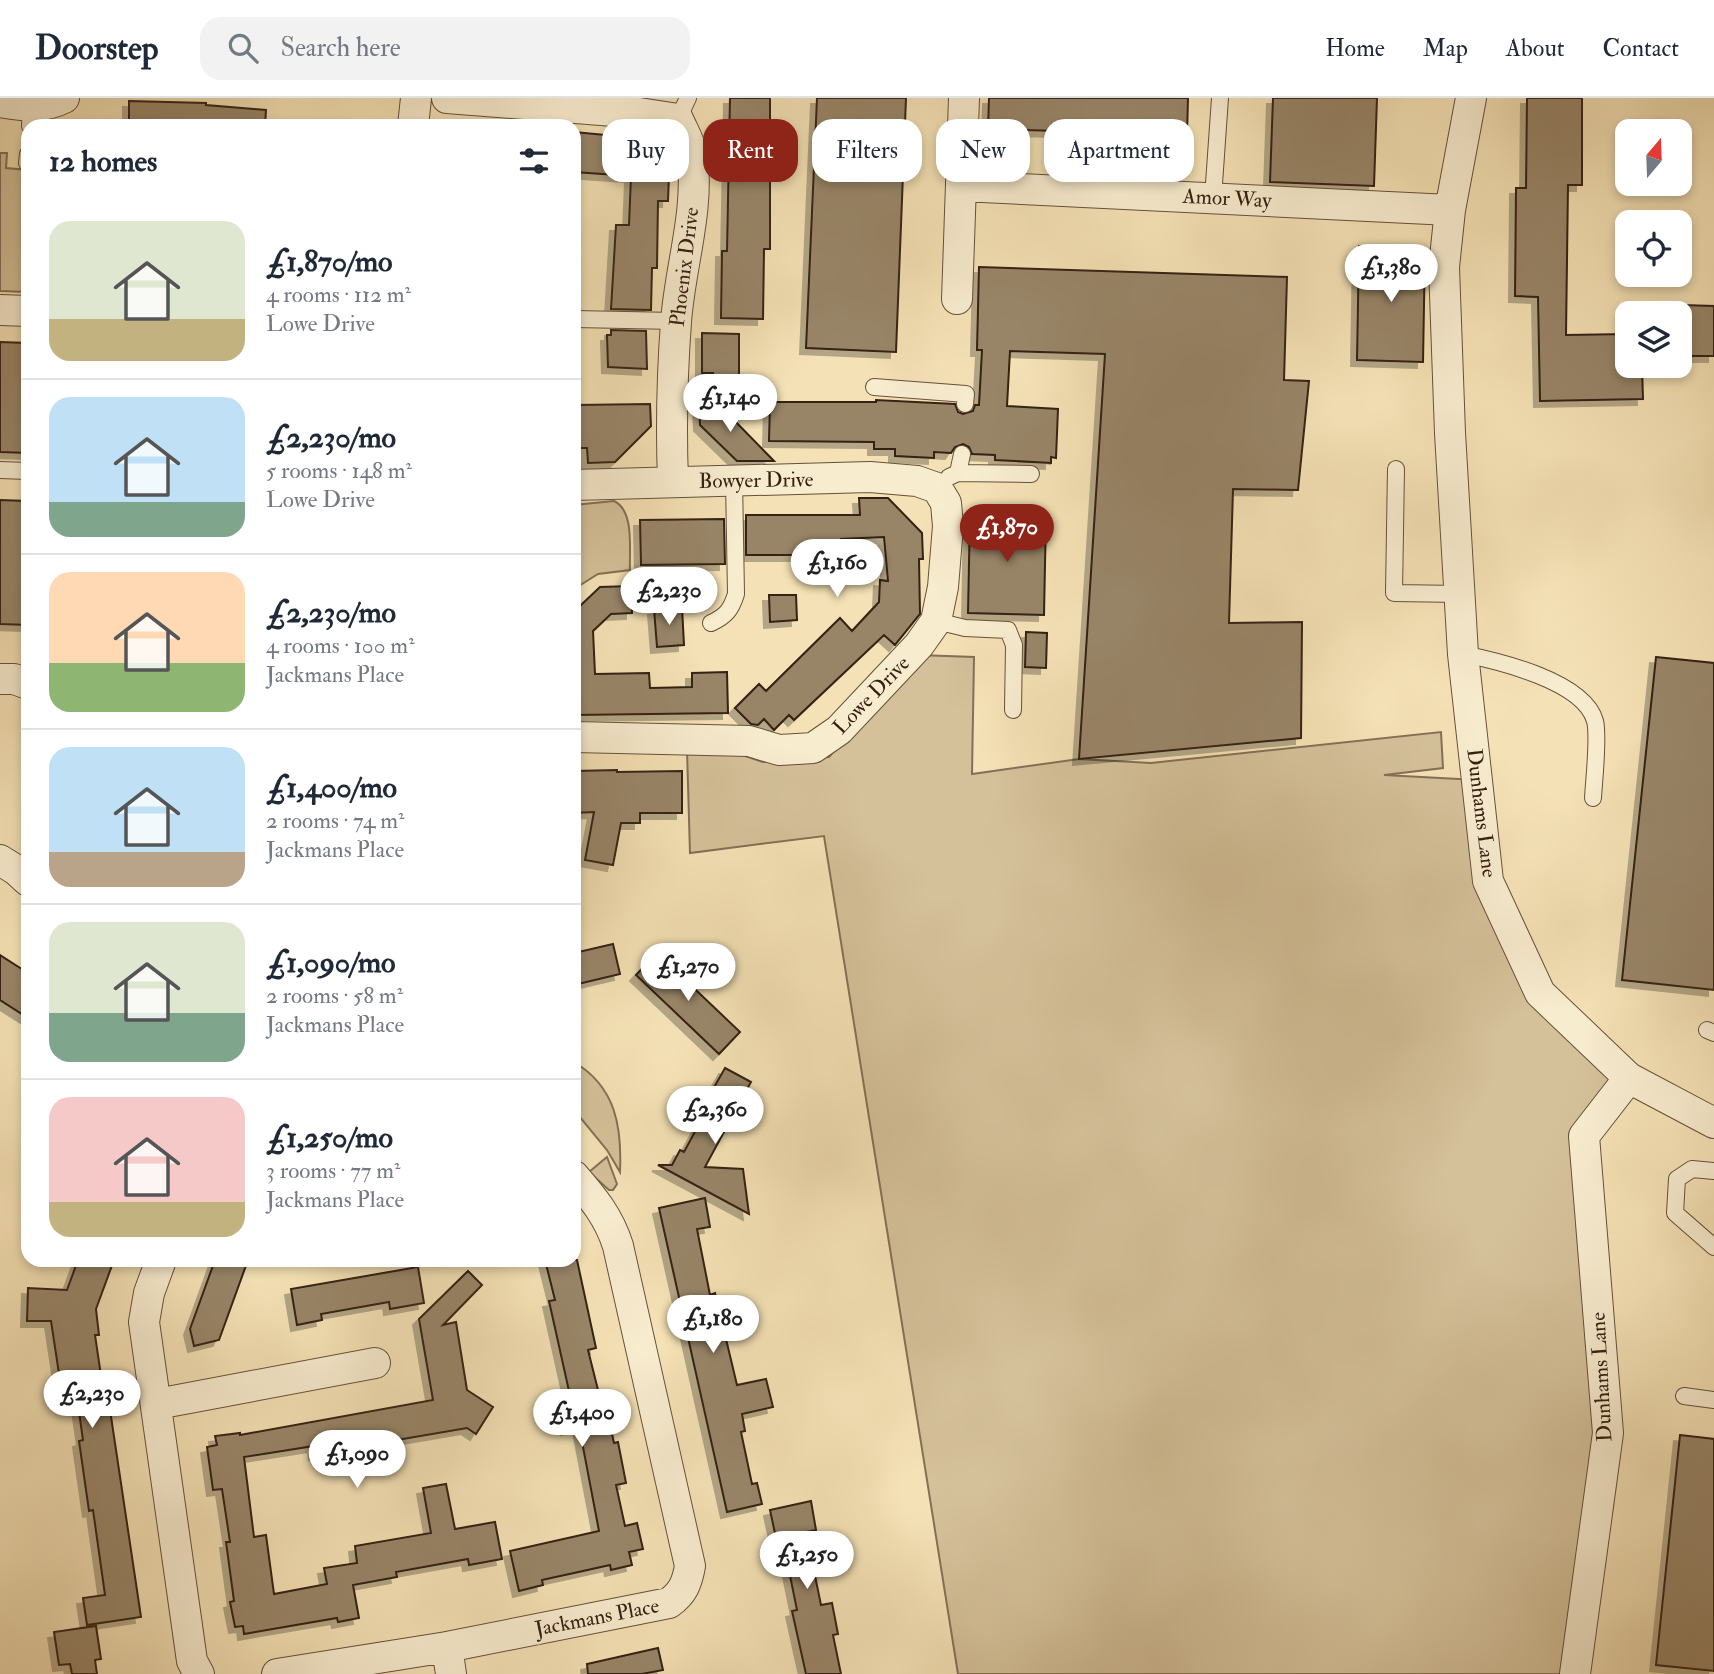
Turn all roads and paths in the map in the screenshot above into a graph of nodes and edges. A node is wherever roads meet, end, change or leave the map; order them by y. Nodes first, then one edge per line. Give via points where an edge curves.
1 (64, 98) edge
2 (416, 98) edge
3 (447, 98) edge
4 (964, 98) edge
5 (1220, 98) edge
6 (1471, 98) edge
7 (0, 102) edge
8 (683, 108) edge
9 (30, 117) edge
10 (414, 119) edge
11 (962, 186) junction
12 (1213, 198) junction
13 (1450, 210) junction
14 (957, 299) dead end
15 (0, 310) edge
16 (21, 311) edge
17 (581, 319) edge
18 (676, 321) junction
19 (874, 387) dead end
20 (965, 404) dead end
21 (962, 454) dead end
22 (1396, 469) dead end
23 (0, 470) edge
24 (21, 471) edge
25 (1031, 474) dead end
26 (734, 480) junction
27 (947, 481) junction
28 (673, 482) junction
29 (581, 485) edge
30 (1460, 594) junction
31 (936, 621) junction
32 (711, 623) dead end
33 (1463, 654) junction
34 (0, 679) edge
35 (21, 682) edge
36 (1013, 710) dead end
37 (581, 737) edge
38 (1593, 798) dead end
39 (0, 860) edge
40 (21, 876) edge
41 (1629, 1078) junction
42 (1714, 1123) edge
43 (1714, 1171) edge
44 (581, 1184) edge
45 (1714, 1247) edge
46 (158, 1267) edge
47 (374, 1363) dead end
48 (1684, 1396) dead end
49 (1714, 1400) edge
50 (157, 1404) junction
51 (449, 1660) edge
52 (199, 1674) edge
53 (277, 1674) edge
54 (1575, 1674) edge

1 - 9 street
2 - 10 street
3 - 8 street, Phoenix Drive via 639,113
4 - 11 street
5 - 12 lane
6 - 13 street, Dunhams Lane
7 - 9 street
8 - 18 street, Phoenix Drive via 693,186
11 - 12 street, Amor Way
11 - 14 street
12 - 13 street, Amor Way
13 - 30 street, Dunhams Lane via 1444,267
15 - 16 street
17 - 18 lane
18 - 28 street, Phoenix Drive
19 - 20 lane via 966,394
21 - 27 lane
22 - 30 lane via 1394,593
23 - 24 lane
25 - 27 lane
26 - 27 street, Bowyer Drive via 870,477
26 - 28 street, Bowyer Drive
26 - 32 lane via 736,594 725,616
27 - 31 street, Lowe Drive via 948,526
28 - 29 street, Bowyer Drive
30 - 33 street, Dunhams Lane
31 - 36 lane via 1008,631 1014,645
31 - 37 street, Lowe Drive via 839,730 813,748 779,750 749,741
33 - 38 lane via 1538,676 1567,689 1590,710 1595,722
33 - 41 street, Dunhams Lane via 1488,881 1540,993
34 - 35 street
39 - 40 street
41 - 42 street
41 - 54 street, Dunhams Lane via 1584,1136 1608,1433
43 - 45 lane via 1692,1169 1677,1179 1675,1213
44 - 51 street, Jackmans Place via 601,1207 618,1245 690,1566 688,1578 679,1596 669,1603
46 - 50 street via 144,1322
47 - 50 street
48 - 49 lane
50 - 52 street via 192,1661
51 - 53 street, Jackmans Place

